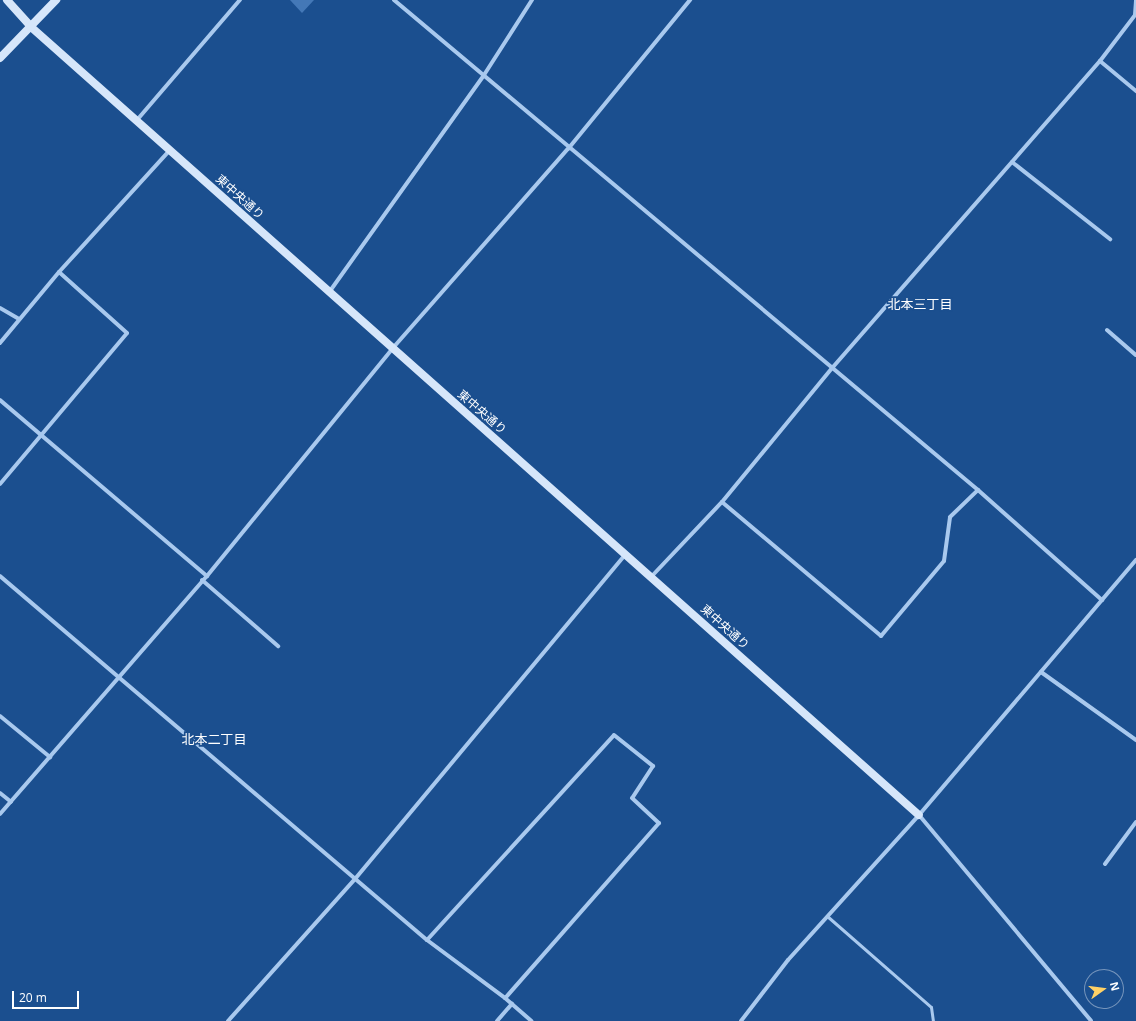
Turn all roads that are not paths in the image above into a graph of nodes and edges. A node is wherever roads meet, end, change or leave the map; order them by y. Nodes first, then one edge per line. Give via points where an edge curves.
1 (7, 0) edge
2 (56, 0) edge
3 (240, 0) edge
4 (394, 0) edge
5 (532, 0) edge
6 (690, 0) edge
7 (1136, 0) edge
8 (30, 27) junction
9 (0, 58) edge
10 (1100, 61) junction
11 (484, 75) junction
12 (1136, 91) edge
13 (137, 120) junction
14 (568, 149) junction
15 (170, 150) junction
16 (1012, 162) junction
17 (1110, 239) dead end
18 (59, 272) junction
19 (329, 292) junction
20 (0, 308) edge
21 (19, 319) junction
22 (1107, 330) dead end
23 (0, 343) edge
24 (392, 350) junction
25 (1136, 355) edge
26 (833, 367) junction
27 (0, 400) edge
28 (40, 436) junction
29 (0, 484) edge
30 (978, 490) junction
31 (722, 502) junction
32 (626, 554) junction
33 (1136, 560) edge
34 (0, 576) edge
35 (207, 576) junction
36 (651, 577) junction
37 (202, 580) junction
38 (1102, 600) junction
39 (278, 646) dead end
40 (1041, 672) junction
41 (120, 678) junction
42 (0, 716) edge
43 (1136, 740) edge
44 (50, 757) junction
45 (0, 793) edge
46 (11, 802) junction
47 (0, 814) edge
48 (919, 814) junction
49 (1136, 822) edge
50 (1105, 864) dead end
51 (355, 879) junction
52 (827, 916) junction
53 (427, 940) junction
54 (504, 998) junction
55 (512, 1004) junction
56 (228, 1021) edge
57 (497, 1021) edge
58 (531, 1021) edge
59 (741, 1021) edge
60 (933, 1021) edge
61 (1091, 1021) edge

1 - 8 street, 東中央通り
2 - 8 street
3 - 13 street
4 - 11 street
5 - 11 street
6 - 14 street
7 - 10 street via 1134,15
8 - 9 street
8 - 13 street, 東中央通り
10 - 12 street
10 - 16 street
11 - 14 street
11 - 19 street
13 - 15 street, 東中央通り
14 - 24 street
14 - 26 street
15 - 18 street
15 - 19 street, 東中央通り
16 - 17 street
16 - 26 street
18 - 21 street
18 - 28 street via 127,333
19 - 24 street, 東中央通り
20 - 21 street
21 - 23 street
22 - 25 street
24 - 32 street, 東中央通り
24 - 35 street
26 - 30 street
26 - 31 street
27 - 28 street
28 - 29 street
28 - 35 street
30 - 31 street via 950,517 944,560 881,636
30 - 38 street
31 - 36 street
32 - 36 street, 東中央通り
32 - 51 street
33 - 38 street
34 - 41 street
35 - 37 street
36 - 48 street, 東中央通り
37 - 39 street
37 - 41 street
38 - 40 street
40 - 43 street
40 - 48 street
41 - 44 street
41 - 51 street
42 - 44 street
44 - 46 street
45 - 46 street
46 - 47 street
48 - 52 street
48 - 61 street
49 - 50 street
51 - 53 street
51 - 56 street
52 - 59 street via 788,960
52 - 60 lane via 931,1007
53 - 54 street
53 - 54 street via 614,735 653,766 632,798 660,823
54 - 55 street
55 - 57 street
55 - 58 street

